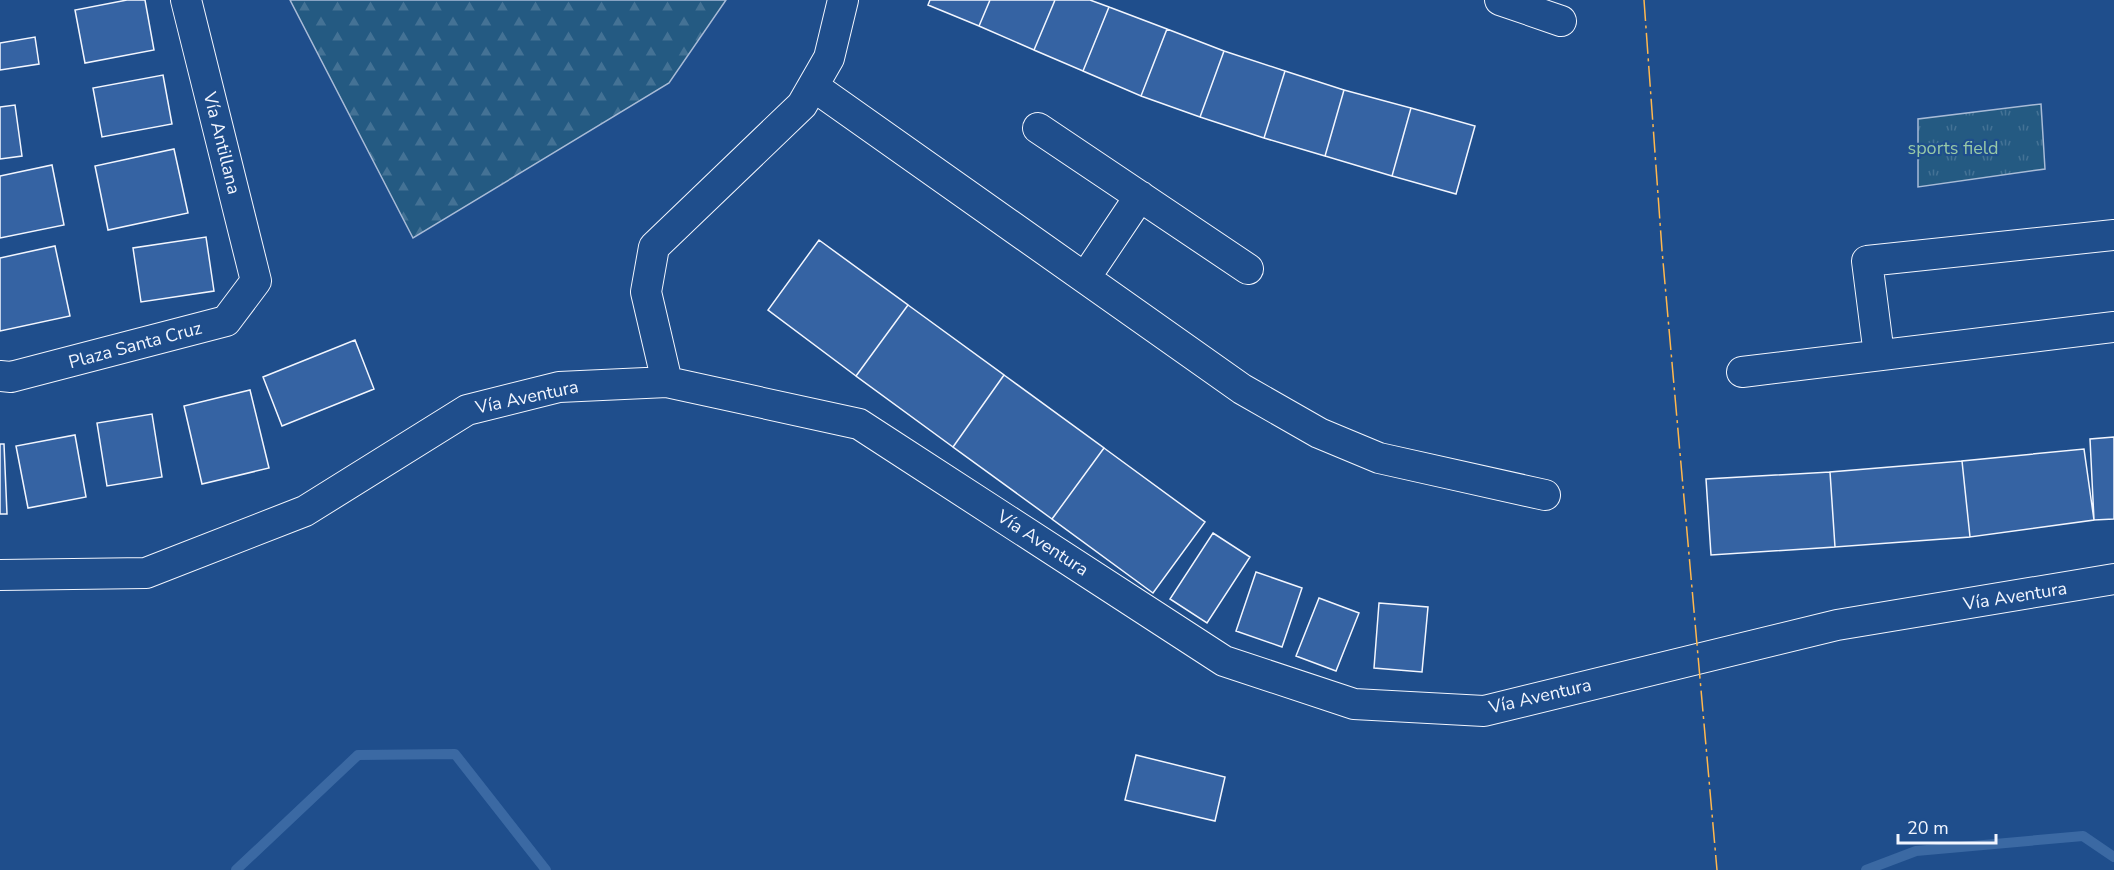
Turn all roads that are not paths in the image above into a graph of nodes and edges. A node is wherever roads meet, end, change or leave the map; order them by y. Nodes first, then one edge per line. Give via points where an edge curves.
1 (186, 0) edge
2 (843, 0) edge
3 (1500, 0) edge
4 (1562, 21) dead end
5 (813, 86) junction
6 (1038, 128) dead end
7 (1140, 196) junction
8 (2114, 235) edge
9 (1248, 269) dead end
10 (1085, 278) junction
11 (253, 284) joint
12 (2114, 327) edge
13 (1879, 355) junction
14 (1742, 372) dead end
15 (0, 376) edge
16 (667, 382) junction
17 (1545, 495) dead end
18 (0, 575) edge
19 (2114, 579) edge

1 - 11 street, Vía Antillana via 256,281
2 - 5 street via 829,58
3 - 4 street
5 - 10 street
5 - 16 street via 802,105 654,247 646,292
6 - 7 street
7 - 9 street
7 - 10 street
8 - 13 street via 1867,261
10 - 17 street via 1242,389 1319,433 1379,458
11 - 15 street, Plaza Santa Cruz via 225,321 11,378
12 - 13 street
13 - 14 street
16 - 18 street, Vía Aventura via 558,387 467,410 305,511 146,573
16 - 19 street, Vía Aventura via 859,424 1224,661 1354,704 1484,711 1837,625

